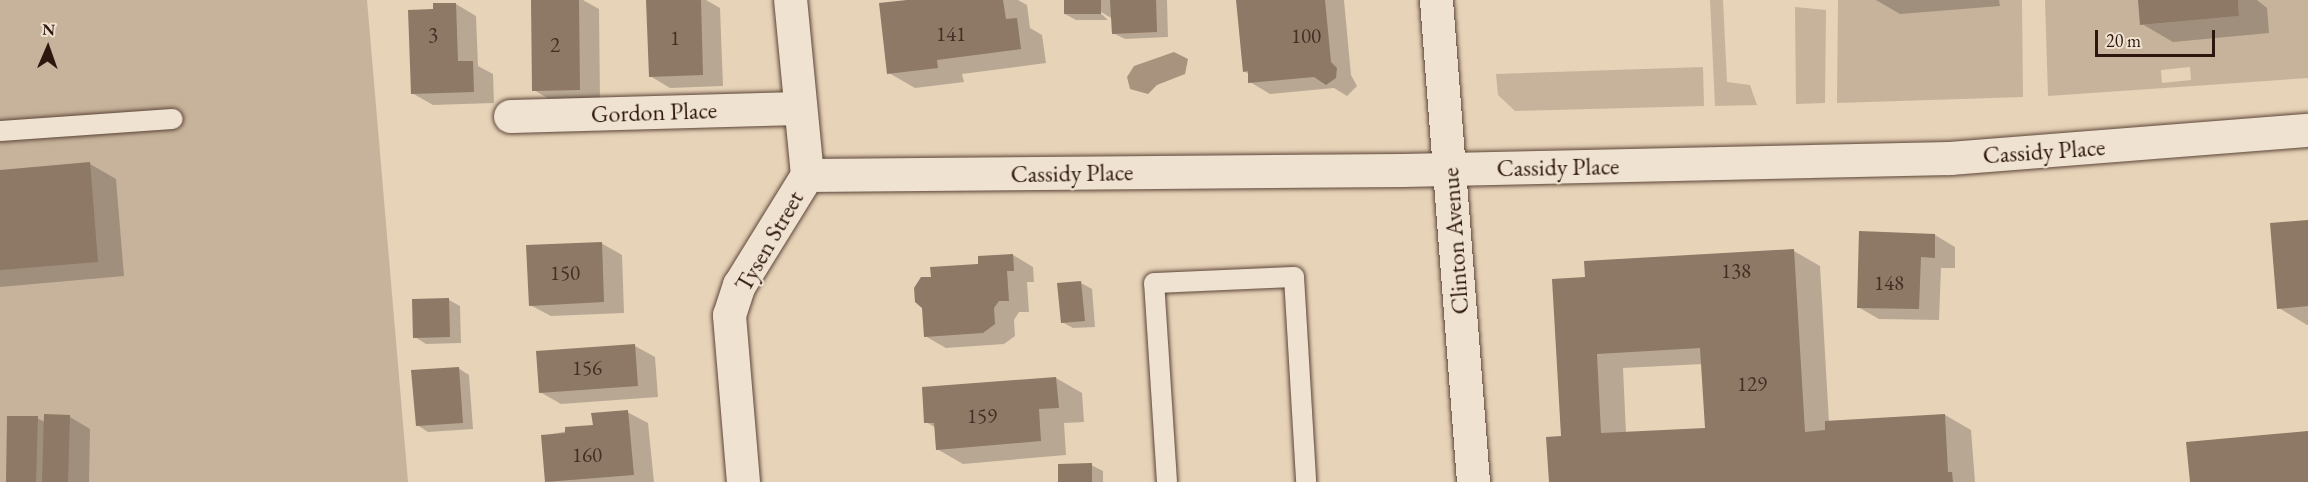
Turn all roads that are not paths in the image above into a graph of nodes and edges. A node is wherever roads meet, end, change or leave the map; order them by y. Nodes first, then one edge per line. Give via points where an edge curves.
1 (790, 0) edge
2 (1436, 0) edge
3 (799, 108) junction
4 (510, 116) dead end
5 (172, 119) dead end
6 (2308, 130) edge
7 (0, 131) edge
8 (1449, 169) junction
9 (807, 175) junction
10 (743, 482) edge
11 (1167, 482) edge
12 (1306, 482) edge
13 (1473, 482) edge

1 - 3 street, Tysen Street
2 - 8 street, Clinton Avenue
3 - 4 street, Gordon Place
3 - 9 street, Tysen Street
5 - 7 lane
6 - 8 street, Cassidy Place via 1950,158
8 - 9 street, Cassidy Place
8 - 13 street, Clinton Avenue
9 - 10 street, Tysen Street via 739,285 729,315
11 - 12 lane via 1154,283 1294,277

